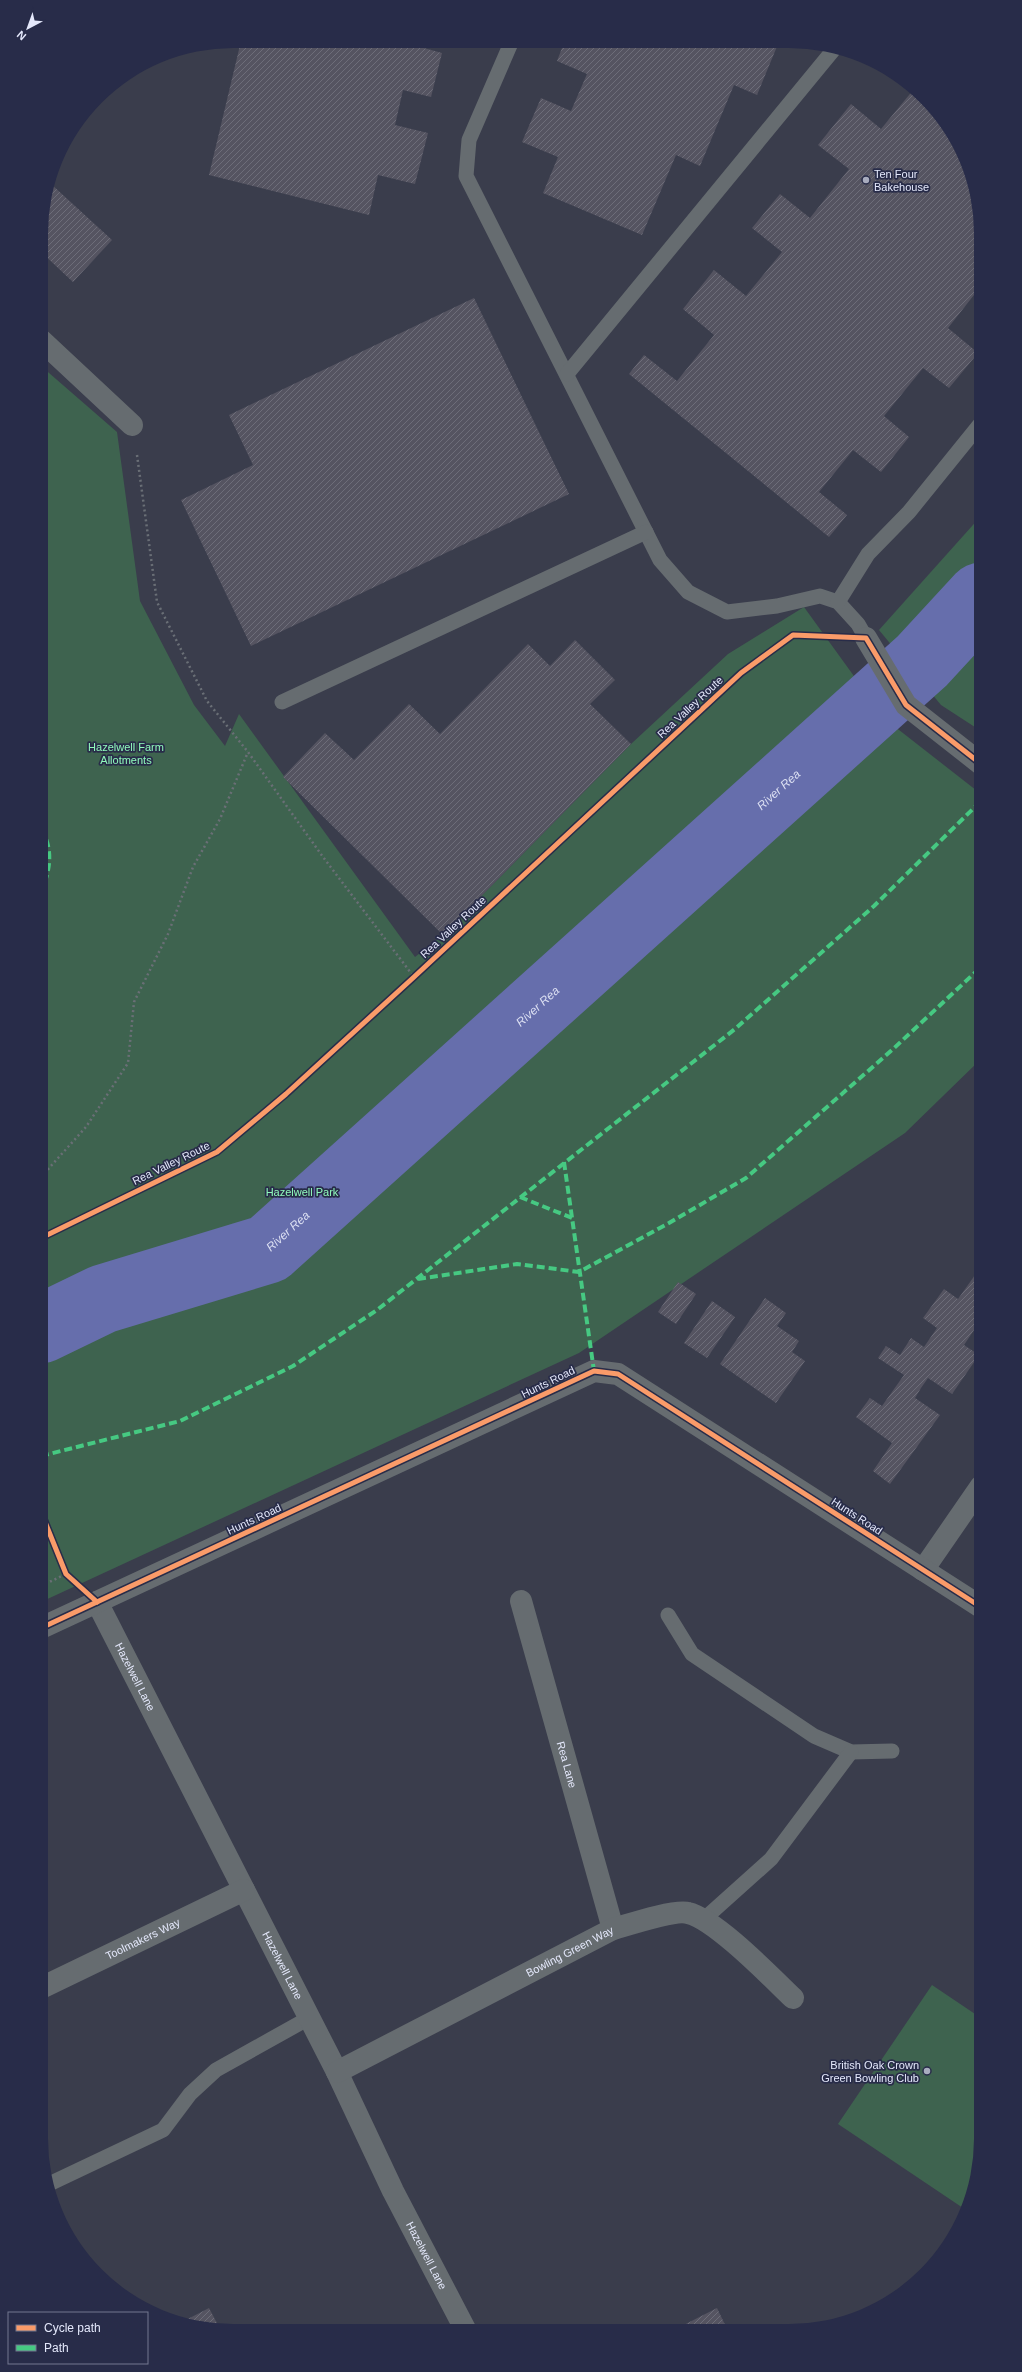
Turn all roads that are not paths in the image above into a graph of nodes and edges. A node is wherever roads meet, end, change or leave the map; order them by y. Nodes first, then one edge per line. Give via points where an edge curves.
1 (509, 48) edge
2 (831, 53) edge
3 (48, 347) edge
4 (567, 374) junction
5 (132, 425) road end
6 (974, 432) edge
7 (646, 532) junction
8 (838, 602) junction
9 (866, 638) joint
10 (282, 702) dead end
11 (974, 758) edge
12 (974, 1496) edge
13 (923, 1570) junction
14 (521, 1600) dead end
15 (97, 1602) junction
16 (974, 1603) edge
17 (668, 1615) dead end
18 (48, 1625) edge
19 (892, 1751) dead end
20 (851, 1752) junction
21 (244, 1890) junction
22 (703, 1920) junction
23 (613, 1929) junction
24 (48, 1985) edge
25 (793, 1998) dead end
26 (309, 2018) junction
27 (337, 2072) junction
28 (53, 2182) edge
29 (462, 2324) edge

1 - 4 lane via 469,140 466,176
2 - 4 lane
3 - 5 street
4 - 7 lane
6 - 8 lane via 909,512 868,554
7 - 8 lane via 660,560 688,592 727,612 777,606 820,596
7 - 10 lane
8 - 9 lane via 858,624
9 - 11 street via 906,705
12 - 13 street
13 - 15 street, Hunts Road via 618,1374 594,1371
13 - 16 street, Hunts Road
14 - 23 street, Rea Lane
15 - 18 street, Hunts Road
15 - 21 street, Hazelwell Lane
17 - 20 lane via 692,1654 814,1736
19 - 20 lane
20 - 22 lane via 771,1859
21 - 24 street, Toolmakers Way
21 - 26 street, Hazelwell Lane
22 - 23 street, Bowling Green Way via 688,1912 645,1919
22 - 25 street, Bowling Green Way via 717,1928
23 - 27 street, Bowling Green Way
26 - 27 street, Hazelwell Lane
26 - 28 lane via 216,2070 190,2094 163,2130
27 - 29 street, Hazelwell Lane via 393,2191

